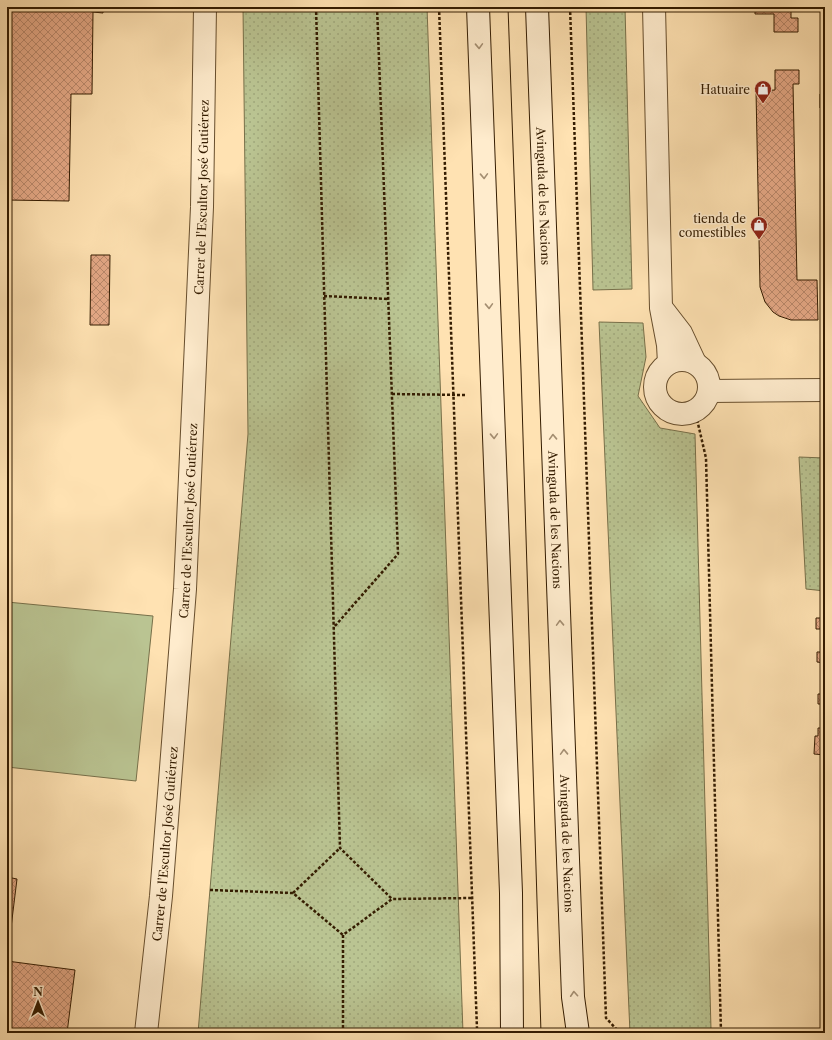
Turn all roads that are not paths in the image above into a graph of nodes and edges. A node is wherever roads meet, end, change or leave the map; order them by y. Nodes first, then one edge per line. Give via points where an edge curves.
1 (205, 7) edge
2 (478, 7) edge
3 (537, 7) edge
4 (654, 7) edge
5 (661, 308) junction
6 (669, 363) junction
7 (695, 363) junction
8 (825, 390) edge
9 (710, 391) junction
10 (146, 1033) edge
11 (512, 1033) edge
12 (578, 1033) edge

1 - 10 main road, Carrer de l'Escultor José Gutiérrez via 202,207 185,589 161,896
2 -> 11 main road via 511,893
12 -> 3 main road, Avinguda de les Nacions via 573,997
4 - 5 main road
5 - 6 main road
5 - 7 main road via 681,333
6 - 7 main road via 687,360
6 - 9 main road via 658,375 655,392 663,407 670,412 688,414 696,411 707,399
7 - 9 main road via 707,374
8 - 9 main road

